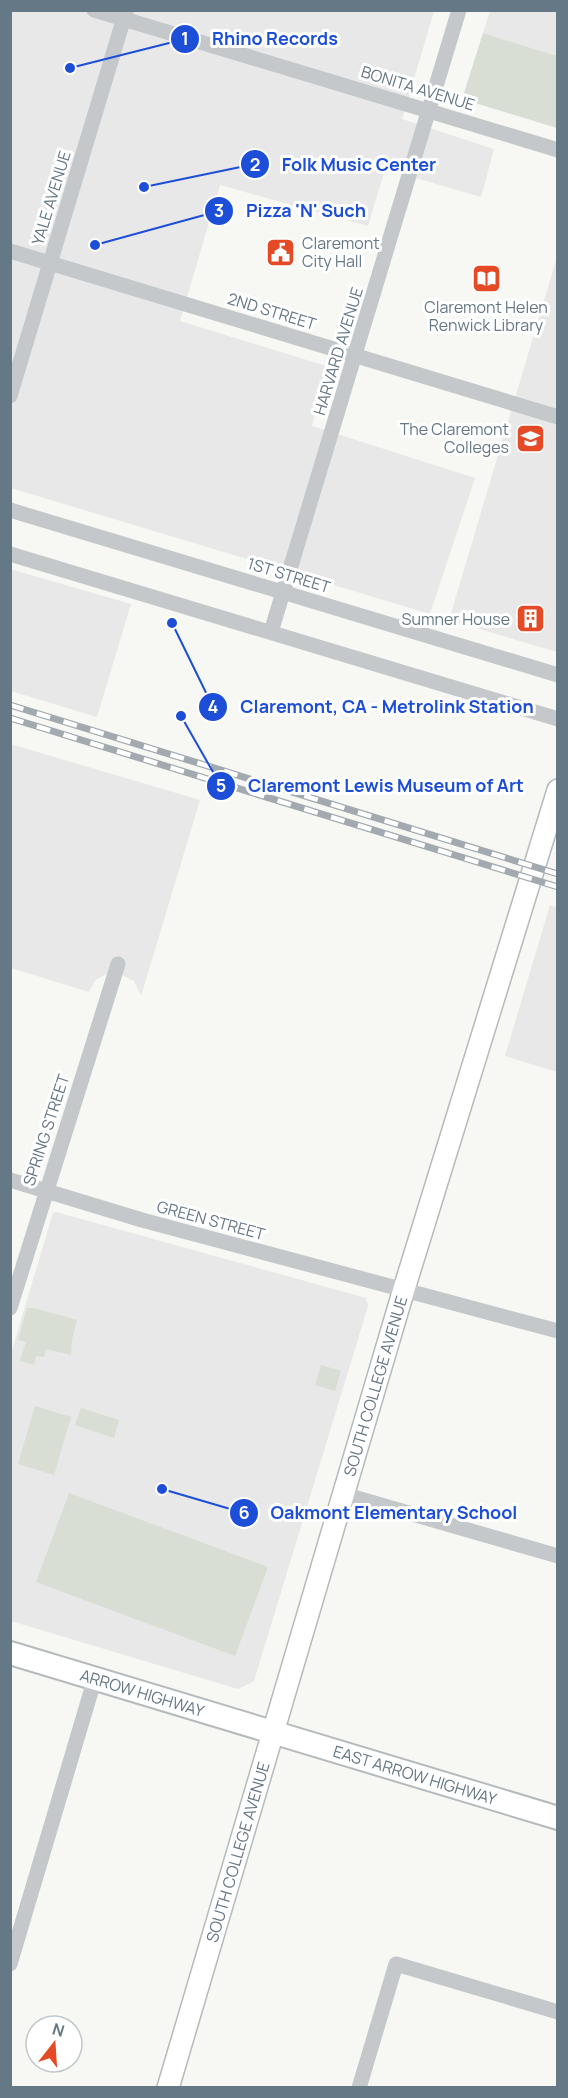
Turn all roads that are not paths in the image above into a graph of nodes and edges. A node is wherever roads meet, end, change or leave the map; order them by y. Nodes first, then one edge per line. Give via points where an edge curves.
1 (94, 10) edge
2 (459, 10) edge
3 (125, 15) edge
4 (428, 110) junction
5 (558, 150) edge
6 (10, 251) edge
7 (50, 263) junction
8 (355, 356) junction
9 (10, 396) edge
10 (558, 417) edge
11 (10, 510) edge
12 (10, 554) edge
13 (284, 592) junction
14 (271, 632) junction
15 (558, 675) edge
16 (558, 719) edge
17 (558, 790) edge
18 (118, 964) dead end
19 (10, 1180) edge
20 (45, 1191) junction
21 (404, 1289) junction
22 (10, 1308) edge
23 (558, 1331) edge
24 (344, 1494) junction
25 (558, 1556) edge
26 (10, 1653) edge
27 (95, 1678) junction
28 (273, 1731) junction
29 (558, 1818) edge
30 (10, 1964) edge
31 (558, 2012) edge
32 (168, 2088) edge
33 (359, 2088) edge

1 - 3 street, BONITA AVENUE
2 - 4 street, HARVARD AVENUE
3 - 4 street, BONITA AVENUE
3 - 7 street, YALE AVENUE
4 - 5 street, BONITA AVENUE
4 - 8 street, HARVARD AVENUE
6 - 7 street, 2ND STREET
7 - 8 street, 2ND STREET
7 - 9 street, YALE AVENUE
8 - 10 street, 2ND STREET
8 - 13 street, HARVARD AVENUE
11 - 13 street, 1ST STREET
12 - 14 street
13 - 14 street, HARVARD AVENUE
13 - 15 street, 1ST STREET
14 - 16 street
17 - 21 street, SOUTH COLLEGE AVENUE
18 - 20 street, SPRING STREET
19 - 20 street, GREEN STREET
20 - 21 street, GREEN STREET
20 - 22 street, SPRING STREET
21 - 23 street, GREEN STREET
21 - 24 street, SOUTH COLLEGE AVENUE
24 - 25 street
24 - 28 street, SOUTH COLLEGE AVENUE
26 - 27 main road, ARROW HIGHWAY
27 - 28 main road, ARROW HIGHWAY
27 - 30 street
28 - 29 main road, EAST ARROW HIGHWAY
28 - 32 street, SOUTH COLLEGE AVENUE
31 - 33 street via 396,1964

